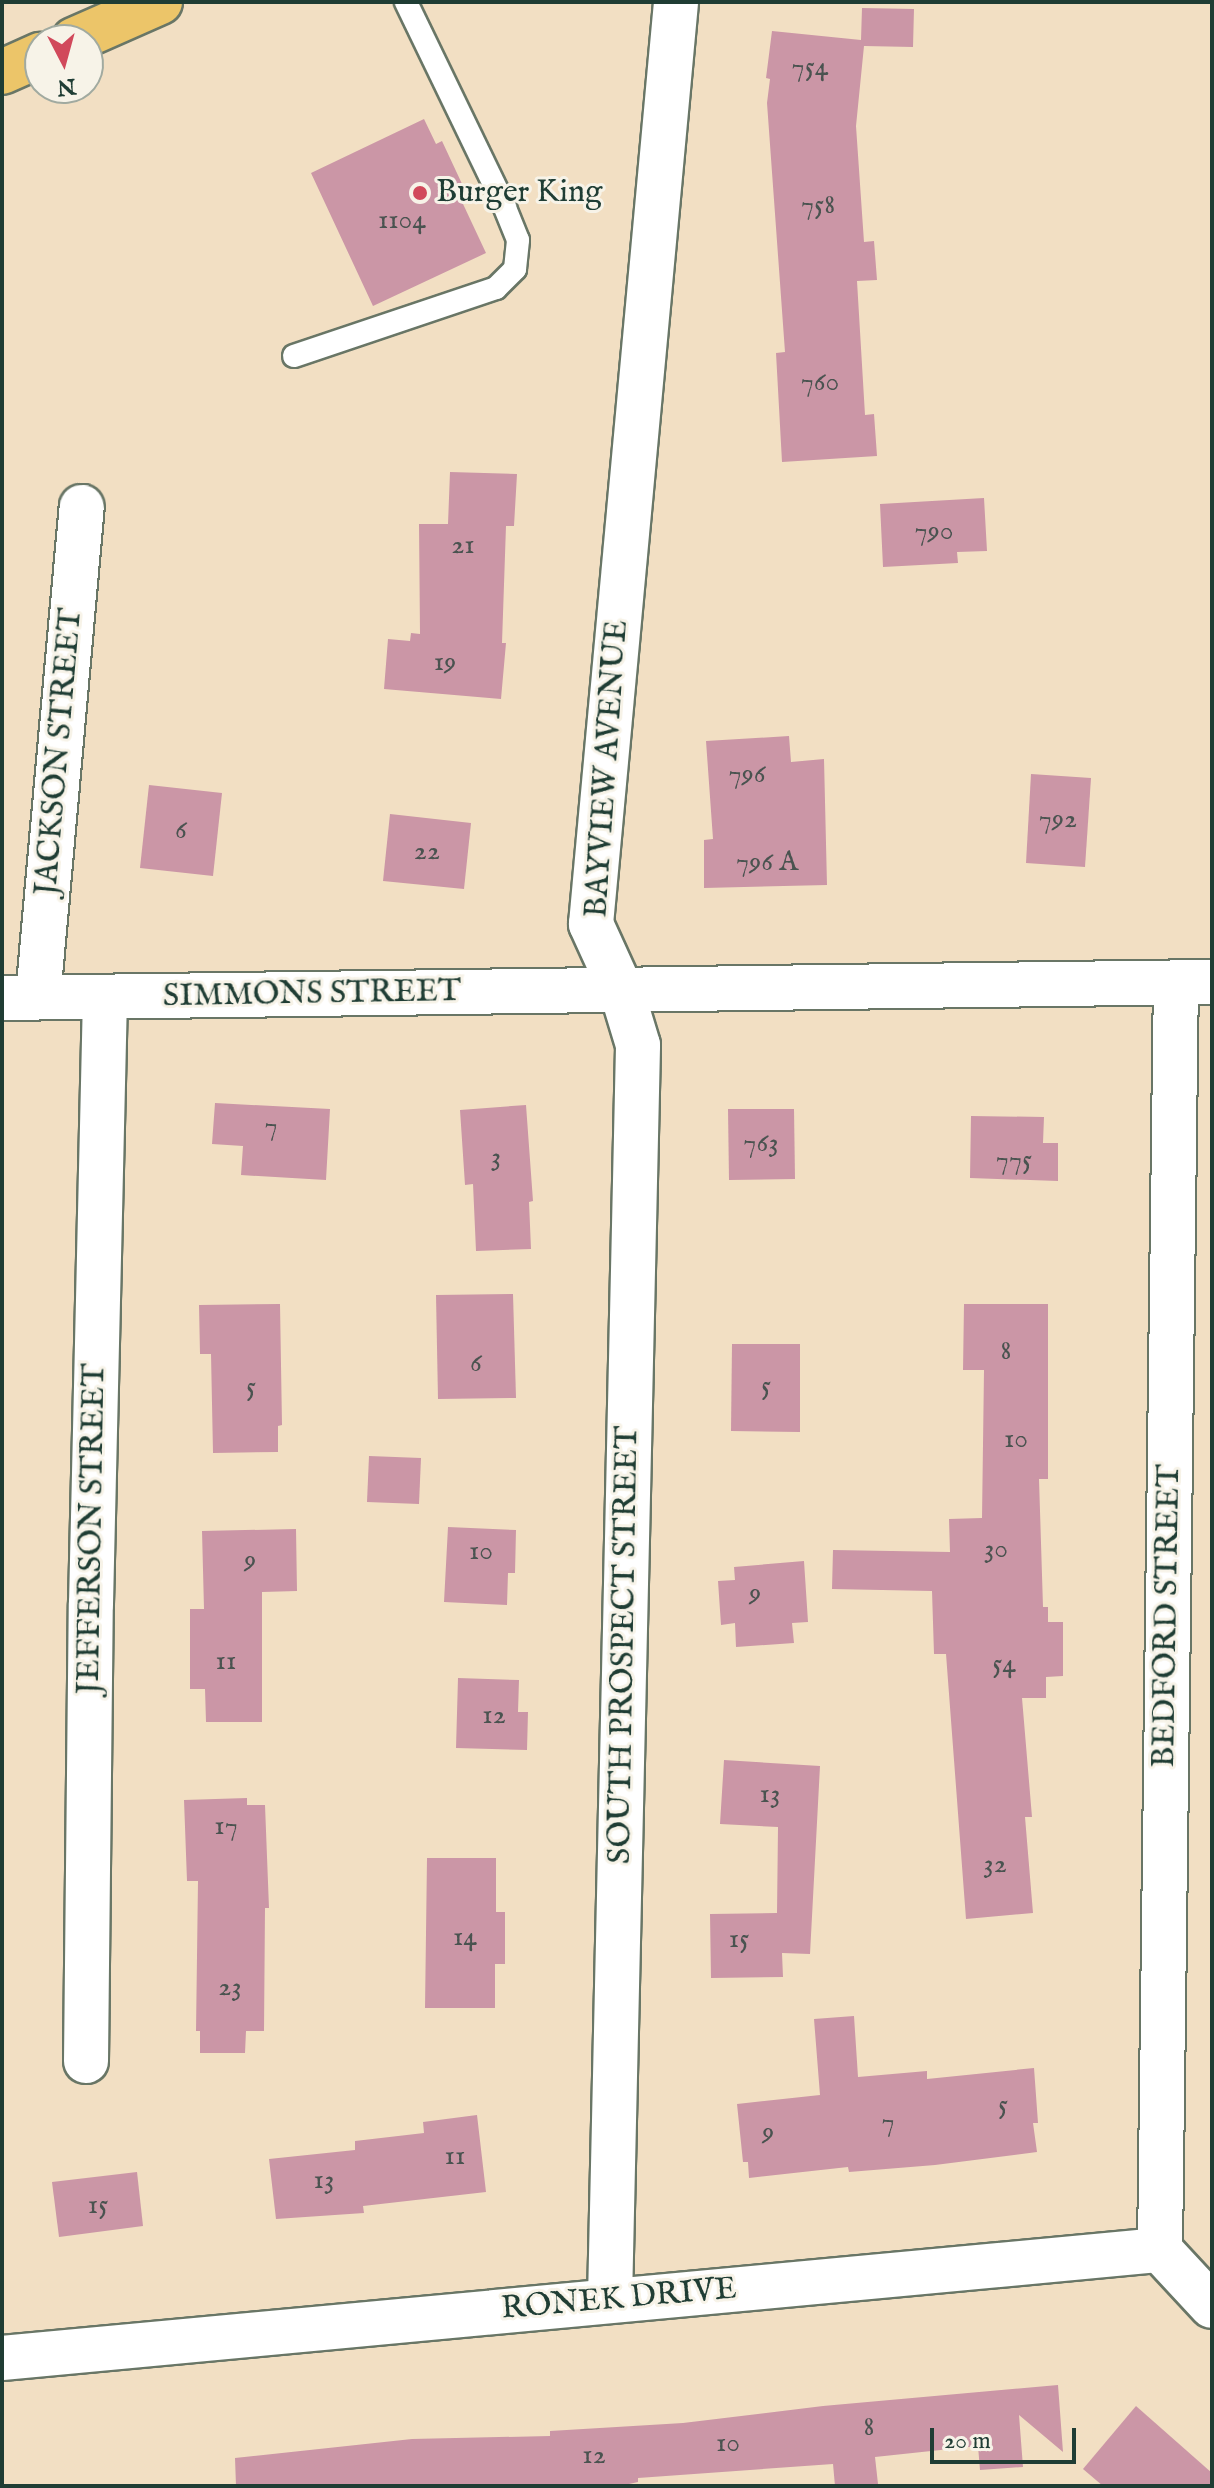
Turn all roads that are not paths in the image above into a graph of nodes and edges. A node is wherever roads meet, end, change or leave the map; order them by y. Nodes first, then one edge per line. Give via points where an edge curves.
1 (160, 2) edge
2 (406, 2) edge
3 (676, 2) edge
4 (104, 27) edge
5 (24, 62) edge
6 (2, 72) edge
7 (294, 356) dead end
8 (82, 507) dead end
9 (1194, 982) edge
10 (622, 992) junction
11 (20, 998) edge
12 (105, 998) junction
13 (86, 2061) dead end
14 (1160, 2250) junction
15 (610, 2300) junction
16 (1212, 2306) edge
17 (2, 2358) edge

1 - 4 highway
2 - 7 lane via 505,207 518,240 515,269 496,288
3 - 10 street, BAYVIEW AVENUE via 591,924
5 - 6 highway
8 - 11 street, JACKSON STREET
9 - 10 street
9 - 14 street, BEDFORD STREET
10 - 12 street, SIMMONS STREET
10 - 15 street, SOUTH PROSPECT STREET via 638,1045
11 - 12 street, SIMMONS STREET
12 - 13 street, JEFFERSON STREET
14 - 15 street, RONEK DRIVE
14 - 16 street
15 - 17 street, RONEK DRIVE

